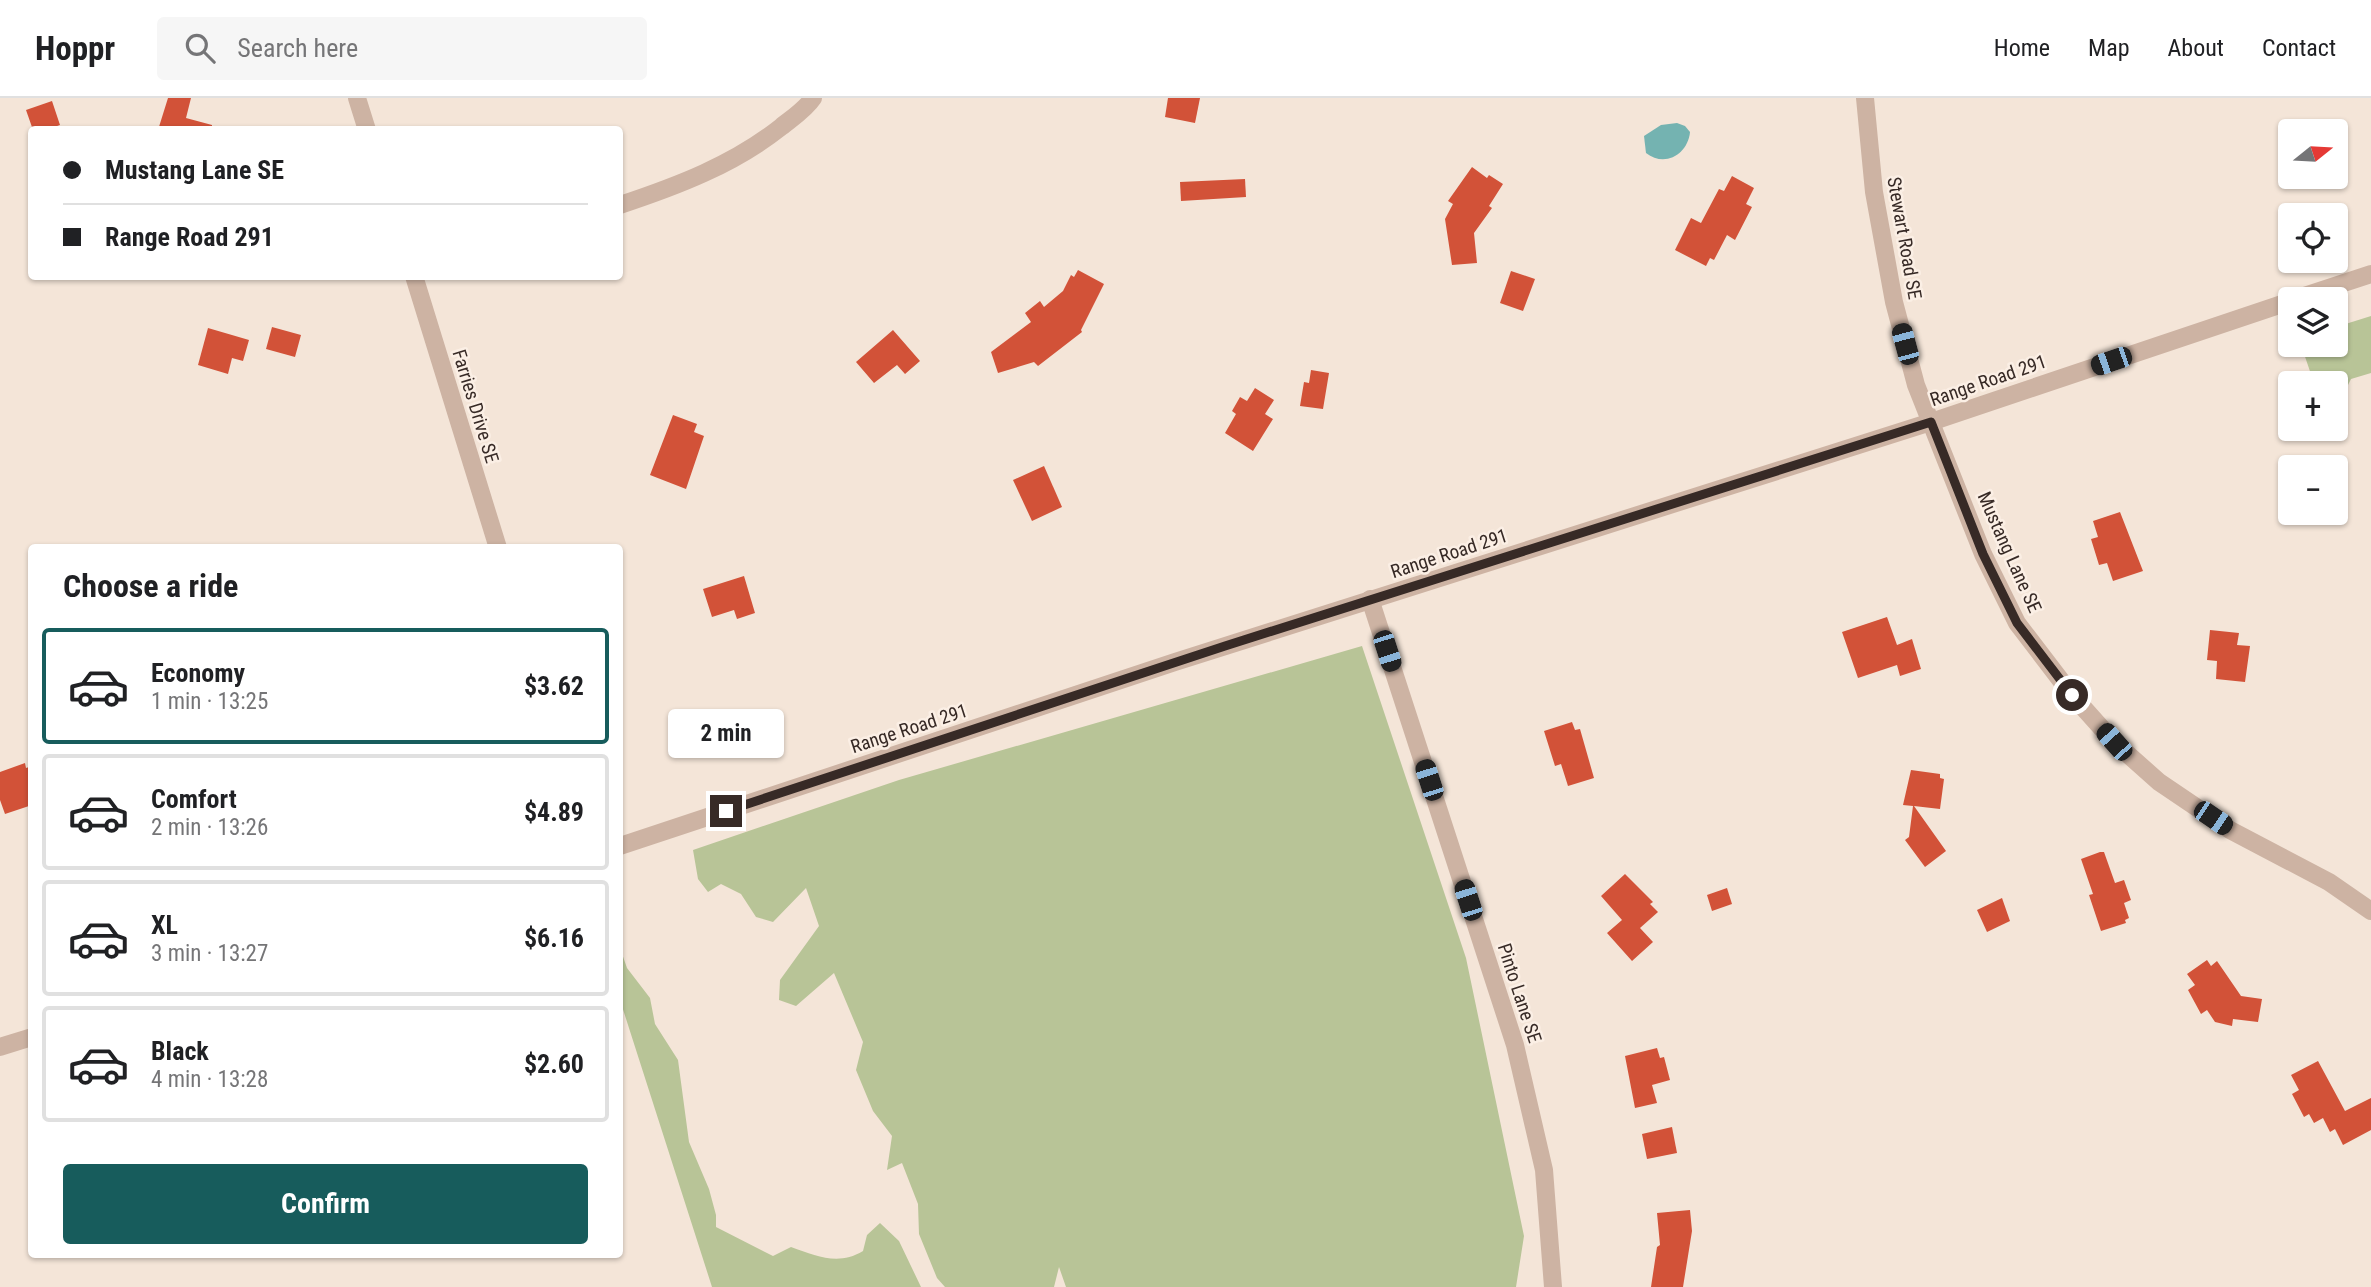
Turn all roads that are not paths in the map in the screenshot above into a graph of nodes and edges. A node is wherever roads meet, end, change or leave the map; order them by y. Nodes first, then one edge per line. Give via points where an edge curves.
1 (357, 98) edge
2 (813, 98) edge
3 (1865, 98) edge
4 (366, 126) edge
5 (623, 204) edge
6 (2371, 274) edge
7 (415, 280) edge
8 (2332, 287) edge
9 (2278, 305) edge
10 (1931, 422) junction
11 (497, 544) edge
12 (1370, 599) junction
13 (623, 845) edge
14 (2371, 911) edge
15 (28, 1038) edge
16 (0, 1047) edge
17 (1553, 1287) edge

1 - 4 street
2 - 5 street via 761,143 698,177
3 - 10 street, Stewart Road SE via 1874,192 1894,302 1916,386
6 - 8 street, Range Road 291
7 - 11 street, Farries Drive SE
9 - 10 street, Range Road 291
10 - 12 street, Range Road 291
10 - 14 street, Mustang Lane SE via 1983,554 2017,623 2114,742 2159,782 2230,830 2329,882
12 - 13 street, Range Road 291
12 - 17 street, Pinto Lane SE via 1515,1045 1544,1170
15 - 16 street

